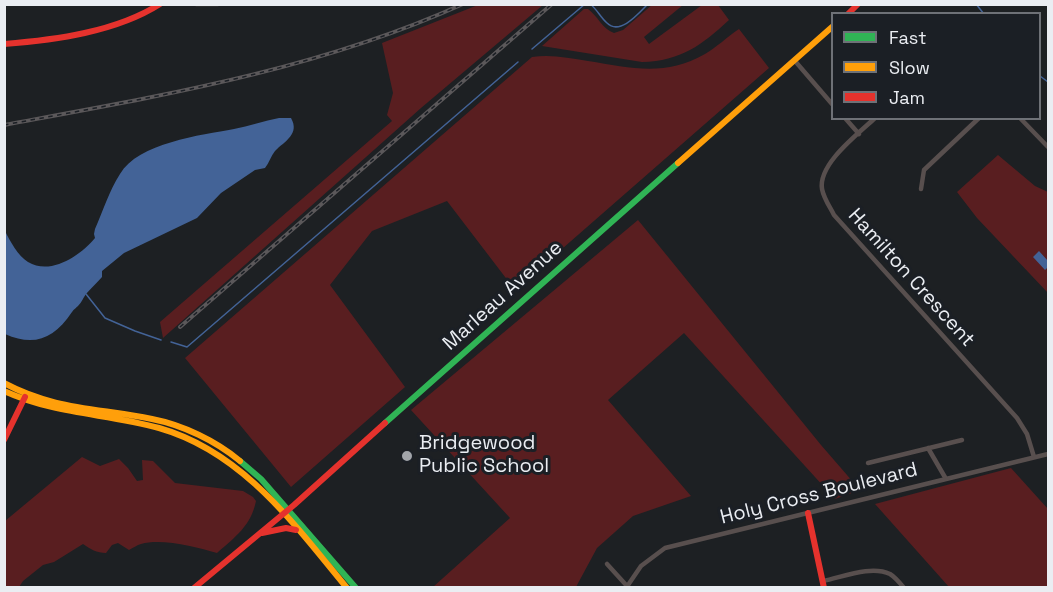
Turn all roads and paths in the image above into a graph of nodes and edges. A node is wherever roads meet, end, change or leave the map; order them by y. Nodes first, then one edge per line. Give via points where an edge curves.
1 (160, 4) edge
2 (196, 4) edge
3 (218, 4) edge
4 (831, 28) edge
5 (4, 44) edge
6 (795, 61) junction
7 (831, 103) edge
8 (847, 120) edge
9 (873, 120) edge
10 (977, 120) edge
11 (1022, 120) edge
12 (859, 134) junction
13 (1048, 147) edge
14 (921, 189) dead end
15 (4, 383) edge
16 (4, 391) edge
17 (25, 398) junction
18 (4, 440) edge
19 (962, 440) dead end
20 (928, 448) junction
21 (1048, 454) edge
22 (1034, 458) junction
23 (868, 463) dead end
24 (946, 479) junction
25 (285, 512) junction
26 (808, 513) junction
27 (297, 530) junction
28 (260, 533) junction
29 (606, 564) dead end
30 (824, 584) edge
31 (627, 587) edge
32 (194, 588) edge
33 (347, 588) edge
34 (356, 588) edge
35 (904, 588) edge

1 - 5 main road via 134,19 99,28
2 - 3 street
4 - 6 main road, Marleau Avenue
6 - 7 street
6 - 25 main road, Marleau Avenue
8 - 12 street
9 - 12 street, Hamilton Crescent
10 - 14 street via 924,170
11 - 13 street
12 - 22 street, Hamilton Crescent via 831,161 823,175 822,188 834,215 1017,418
15 - 17 main road
16 - 17 main road
17 - 18 main road
17 - 25 main road via 57,411 135,422 185,436 236,466
19 - 20 street
20 - 23 street
20 - 24 street
21 - 22 street, Holy Cross Boulevard
22 - 24 street, Holy Cross Boulevard
24 - 26 street, Holy Cross Boulevard
25 - 27 main road
25 - 28 main road, Marleau Avenue
25 - 34 main road
26 - 30 main road
26 - 31 street, Holy Cross Boulevard via 665,548 641,566
27 - 28 main road
27 - 33 main road
28 - 32 main road, Marleau Avenue
29 - 31 street
30 - 35 street via 882,571

